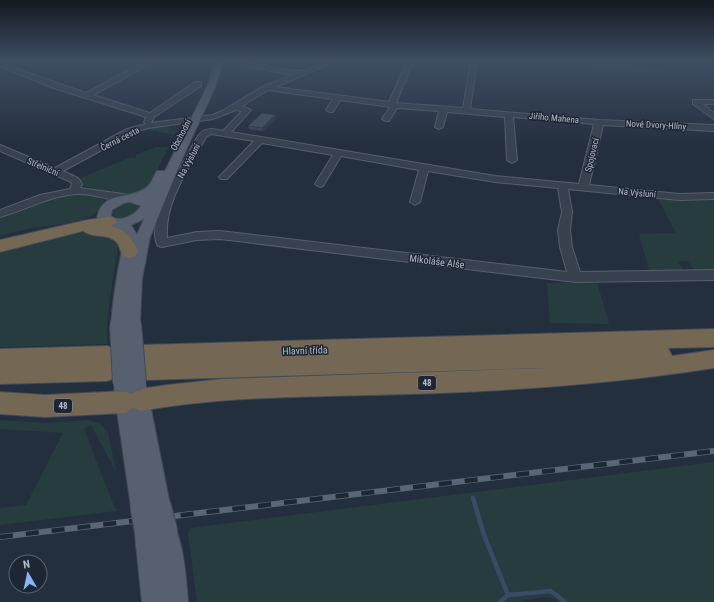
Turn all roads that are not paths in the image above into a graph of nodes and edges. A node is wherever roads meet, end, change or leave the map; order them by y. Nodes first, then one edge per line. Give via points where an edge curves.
1 (70, 89) edge
2 (98, 89) edge
3 (191, 89) edge
4 (205, 89) edge
5 (210, 89) edge
6 (265, 89) edge
7 (275, 89) edge
8 (399, 89) edge
9 (470, 89) edge
10 (87, 95) junction
11 (338, 98) junction
12 (714, 102) edge
13 (392, 105) junction
14 (234, 107) junction
15 (444, 109) junction
16 (330, 110) dead end
17 (466, 111) junction
18 (509, 114) junction
19 (151, 116) junction
20 (714, 117) edge
21 (386, 119) dead end
22 (192, 121) junction
23 (599, 122) junction
24 (147, 126) junction
25 (439, 127) dead end
26 (714, 128) edge
27 (225, 133) junction
28 (261, 139) junction
29 (0, 148) edge
30 (339, 153) junction
31 (512, 160) dead end
32 (424, 168) junction
33 (55, 172) junction
34 (224, 177) dead end
35 (167, 180) junction
36 (320, 184) dead end
37 (563, 186) junction
38 (583, 188) junction
39 (74, 191) junction
40 (102, 193) junction
41 (712, 196) dead end
42 (415, 202) dead end
43 (138, 205) junction
44 (0, 214) edge
45 (110, 215) junction
46 (59, 232) junction
47 (143, 237) junction
48 (0, 240) edge
49 (162, 243) joint
50 (0, 246) edge
51 (129, 252) junction
52 (714, 275) edge
53 (575, 278) junction
54 (125, 324) junction
55 (714, 338) edge
56 (0, 354) edge
57 (714, 354) edge
58 (41, 357) junction
59 (0, 358) edge
60 (714, 359) edge
61 (0, 374) edge
62 (128, 377) junction
63 (0, 403) edge
64 (157, 533) junction
65 (155, 602) edge
66 (175, 602) edge

1 - 10 street
2 - 10 street
3 - 19 street
4 - 22 main road, Obchodní
5 - 22 main road, Obchodní
6 - 14 street, Černá cesta
7 - 11 street, Jiřího Mahena
8 - 13 street
9 - 17 street
10 - 19 street
11 - 13 street, Jiřího Mahena
11 - 16 street
12 - 20 street via 696,102
13 - 15 street, Jiřího Mahena
13 - 21 street via 394,106
14 - 22 street, Černá cesta via 213,118
14 - 27 street via 247,110
15 - 17 street, Jiřího Mahena
15 - 25 street
17 - 18 street, Jiřího Mahena
18 - 23 street, Jiřího Mahena
18 - 31 street
19 - 24 street
22 - 24 street, Černá cesta
22 - 35 main road, Obchodní
22 - 43 main road, Obchodní via 156,187
23 - 26 street, Nové Dvory-Hlíny
23 - 38 street, Spojovací
24 - 33 street, Černá cesta via 130,132
27 - 28 street, Na Výsluní
27 - 49 street, Na Výsluní via 210,131 203,135 166,202 160,236
28 - 30 street, Na Výsluní
28 - 34 street
29 - 33 street, Střelniční
30 - 32 street, Na Výsluní
30 - 36 street
32 - 37 street, Na Výsluní
32 - 42 street
33 - 39 street, Střelniční via 75,180 77,184
35 - 43 main road
35 - 47 main road
37 - 38 street, Na Výsluní
37 - 53 street via 567,212 564,230 566,247
38 - 41 street, Na Výsluní via 679,197
39 - 40 street
39 - 44 street via 40,199
40 - 43 street
40 - 45 street via 110,200
43 - 45 main road
43 - 45 main road via 128,222
43 - 47 main road
45 - 46 highway
45 - 48 highway
45 - 51 main road via 130,232
46 - 50 highway
46 - 51 highway via 78,229 109,231 122,237
47 - 54 main road
49 - 53 street, Mikoláše Alše via 220,234
51 - 54 main road via 123,282
52 - 53 street, Mikoláše Alše
54 - 62 main road, bridge
55 - 62 highway, Hlavní třída / 48 via 467,345
56 - 58 highway, 48
57 - 62 highway, 48
58 - 59 highway, Hlavní třída / 48
58 - 62 highway, Hlavní třída / 48
60 - 62 highway, 48 via 579,376 480,382 201,390
61 - 62 highway, 48
62 - 63 highway, 48 via 45,406
62 - 64 main road, bridge
64 - 65 main road
64 - 66 main road

